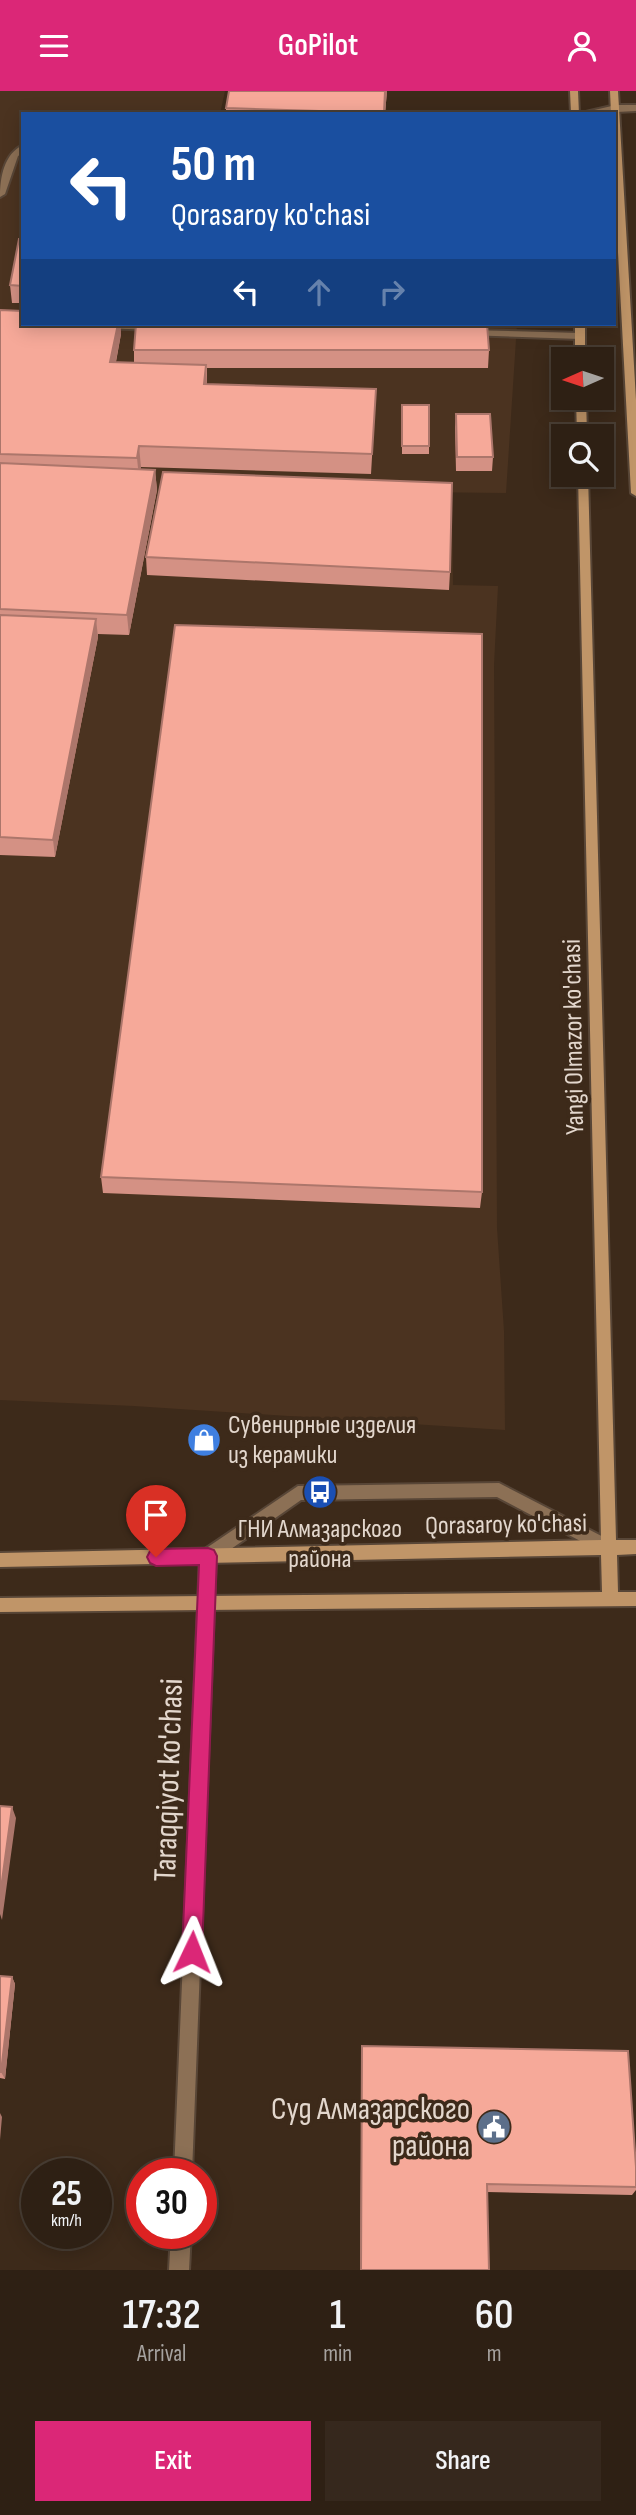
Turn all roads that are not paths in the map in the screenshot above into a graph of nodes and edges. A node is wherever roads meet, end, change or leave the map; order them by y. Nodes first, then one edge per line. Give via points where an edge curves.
1 (574, 91) edge
2 (614, 91) edge
3 (616, 108) junction
4 (636, 108) edge
5 (575, 112) edge
6 (593, 112) edge
7 (21, 150) edge
8 (0, 194) edge
9 (120, 326) edge
10 (580, 326) edge
11 (166, 328) edge
12 (454, 333) edge
13 (580, 336) junction
14 (580, 347) edge
15 (634, 378) edge
16 (583, 487) edge
17 (636, 493) edge
18 (636, 1547) edge
19 (609, 1548) junction
20 (208, 1556) junction
21 (0, 1560) edge
22 (610, 1599) junction
23 (636, 1599) edge
24 (206, 1603) junction
25 (0, 1605) edge
26 (184, 2158) edge
27 (181, 2249) edge
28 (180, 2270) edge

1 - 5 main road
2 - 3 main road
3 - 4 street
3 - 6 street
3 - 15 main road
7 - 8 street via 14,155
9 - 11 street
10 - 13 main road
12 - 13 street
13 - 14 main road
15 - 17 main road
16 - 19 main road, Yangi Olmazor ko'chasi
18 - 19 main road, Qorasaroy ko'chasi
19 - 20 main road, Qorasaroy ko'chasi
19 - 20 street via 499,1490 298,1493
19 - 22 main road, Yangi Olmazor ko'chasi
20 - 21 main road, Qorasaroy ko'chasi
20 - 24 street, Taraqqiyot ko'chasi
22 - 23 main road
22 - 24 main road
24 - 25 main road
24 - 26 street, Taraqqiyot ko'chasi
27 - 28 street

